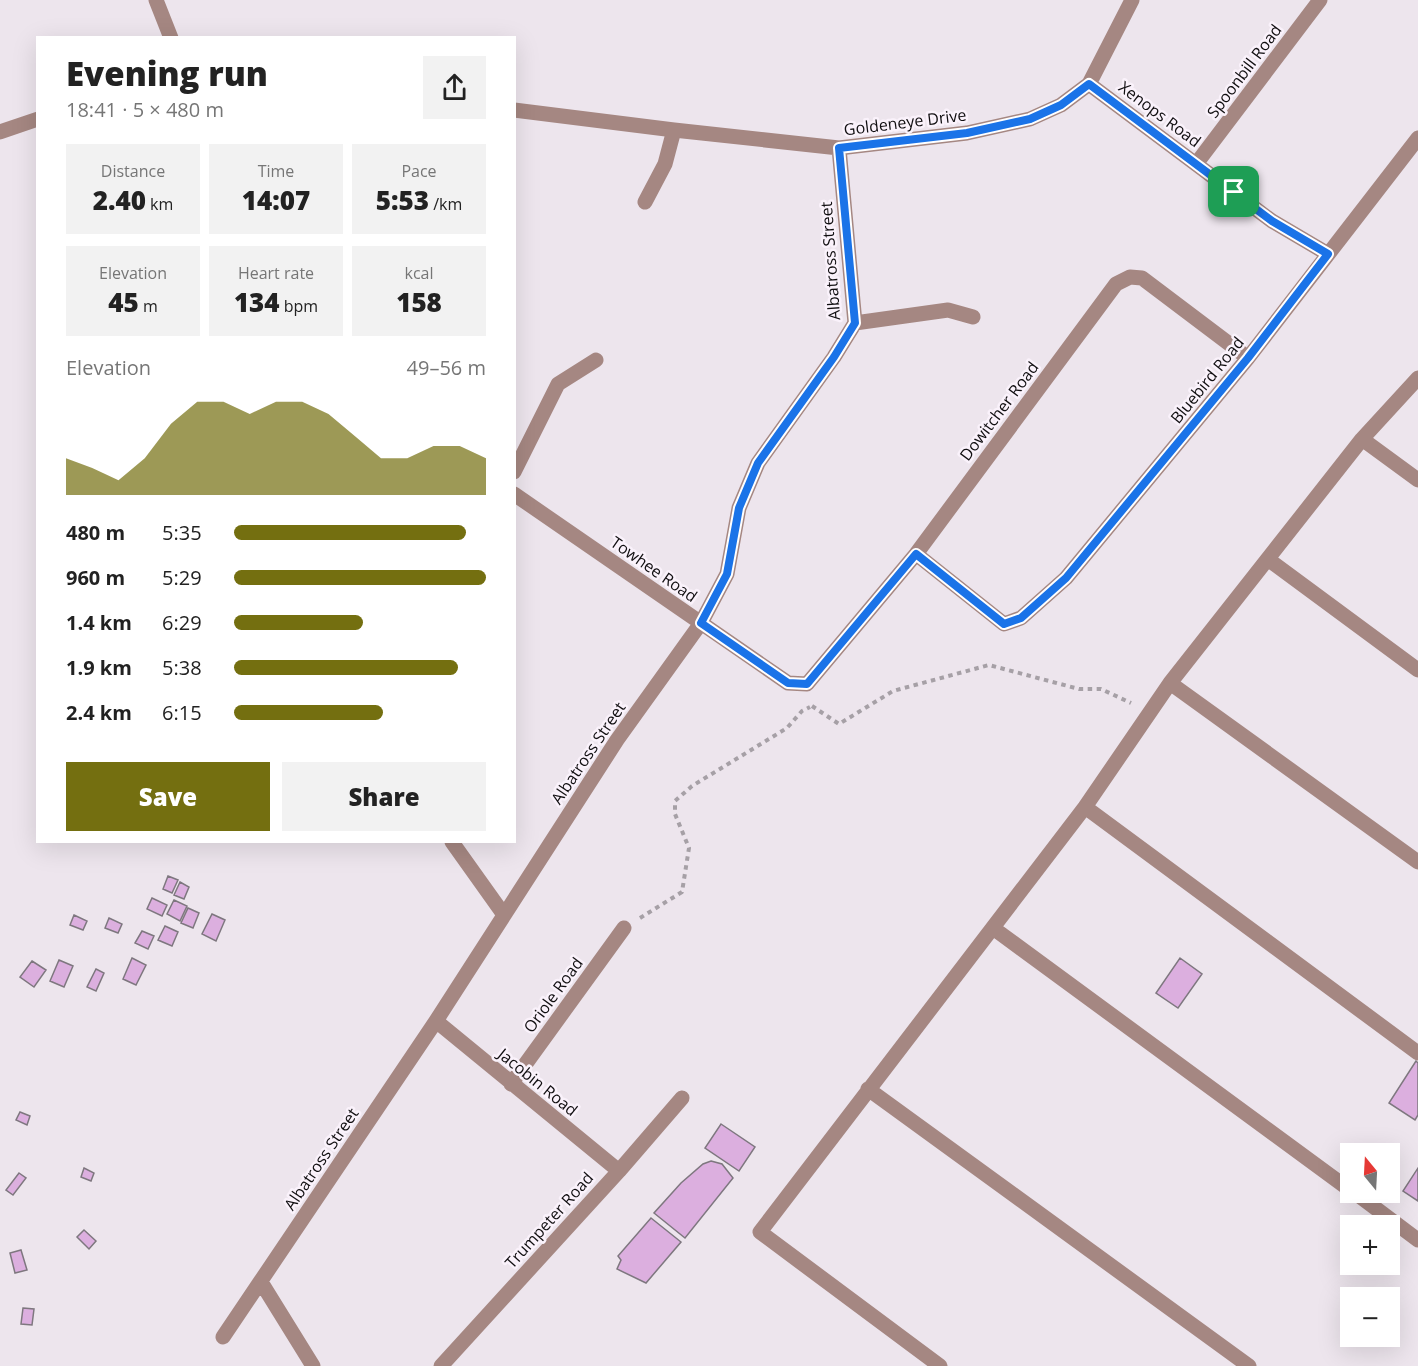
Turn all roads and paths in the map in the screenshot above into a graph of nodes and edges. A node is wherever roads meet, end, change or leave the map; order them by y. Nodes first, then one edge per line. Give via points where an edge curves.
1 (156, 0) edge
2 (1132, 0) edge
3 (1320, 0) edge
4 (170, 36) edge
5 (1089, 84) junction
6 (516, 110) edge
7 (36, 120) edge
8 (674, 130) junction
9 (0, 132) edge
10 (1418, 138) edge
11 (839, 148) junction
12 (1196, 164) junction
13 (645, 202) dead end
14 (1328, 254) junction
15 (973, 317) dead end
16 (855, 323) junction
17 (1248, 358) junction
18 (596, 360) dead end
19 (1418, 378) edge
20 (1362, 439) junction
21 (516, 468) edge
22 (1418, 480) edge
23 (516, 495) edge
24 (916, 554) junction
25 (1269, 560) junction
26 (701, 623) junction
27 (1418, 670) edge
28 (1170, 683) junction
29 (807, 684) junction
30 (1136, 705) dead end
31 (812, 706) junction
32 (1085, 807) junction
33 (453, 843) edge
34 (1418, 862) edge
35 (504, 915) junction
36 (624, 928) joint
37 (993, 928) junction
38 (436, 1020) junction
39 (1418, 1053) edge
40 (511, 1084) junction
41 (868, 1089) junction
42 (682, 1098) dead end
43 (618, 1171) junction
44 (1340, 1183) edge
45 (1369, 1203) edge
46 (1418, 1240) edge
47 (261, 1282) junction
48 (223, 1337) dead end
49 (313, 1366) edge
50 (441, 1366) edge
51 (940, 1366) edge
52 (1249, 1366) edge

1 - 4 street
2 - 5 street, Goldeneye Drive
3 - 12 street, Spoonbill Road
5 - 11 street, Goldeneye Drive via 1061,105 1030,119 967,133
5 - 12 street, Xenops Road
6 - 8 street, Goldeneye Drive
7 - 9 street
8 - 11 street, Goldeneye Drive
8 - 13 street via 665,164
10 - 14 street, Bluebird Road
11 - 16 street, Albatross Street
12 - 14 street, Xenops Road via 1272,221
14 - 17 street, Bluebird Road
15 - 16 street via 948,310
16 - 26 street, Albatross Street via 758,463 739,508 727,574
17 - 24 street, Bluebird Road via 1066,578 1021,618 1004,624
17 - 24 street, Dowitcher Road via 1142,278 1130,277 1116,284
18 - 21 street via 558,384
19 - 20 street
20 - 22 street
20 - 25 street
23 - 26 street, Towhee Road
24 - 29 street, Dowitcher Road
25 - 27 street
25 - 28 street
26 - 29 street, Towhee Road via 788,683
26 - 35 street, Albatross Street via 617,740
28 - 32 street
28 - 34 street
29 - 31 path
30 - 31 path via 1101,689 1079,689 989,665 893,691 839,724
31 - 36 path via 787,728 692,786 675,801 675,814 689,848 682,892
32 - 37 street
32 - 39 street
33 - 35 street
35 - 38 street, Albatross Street
36 - 40 street, Oriole Road
37 - 41 street
37 - 44 street
38 - 40 street, Jacobin Road
38 - 47 street, Albatross Street
40 - 43 street, Jacobin Road
41 - 51 street via 760,1232
41 - 52 street
42 - 43 street, Trumpeter Road
43 - 50 street, Trumpeter Road
45 - 46 street
47 - 48 street, Albatross Street
47 - 49 street

